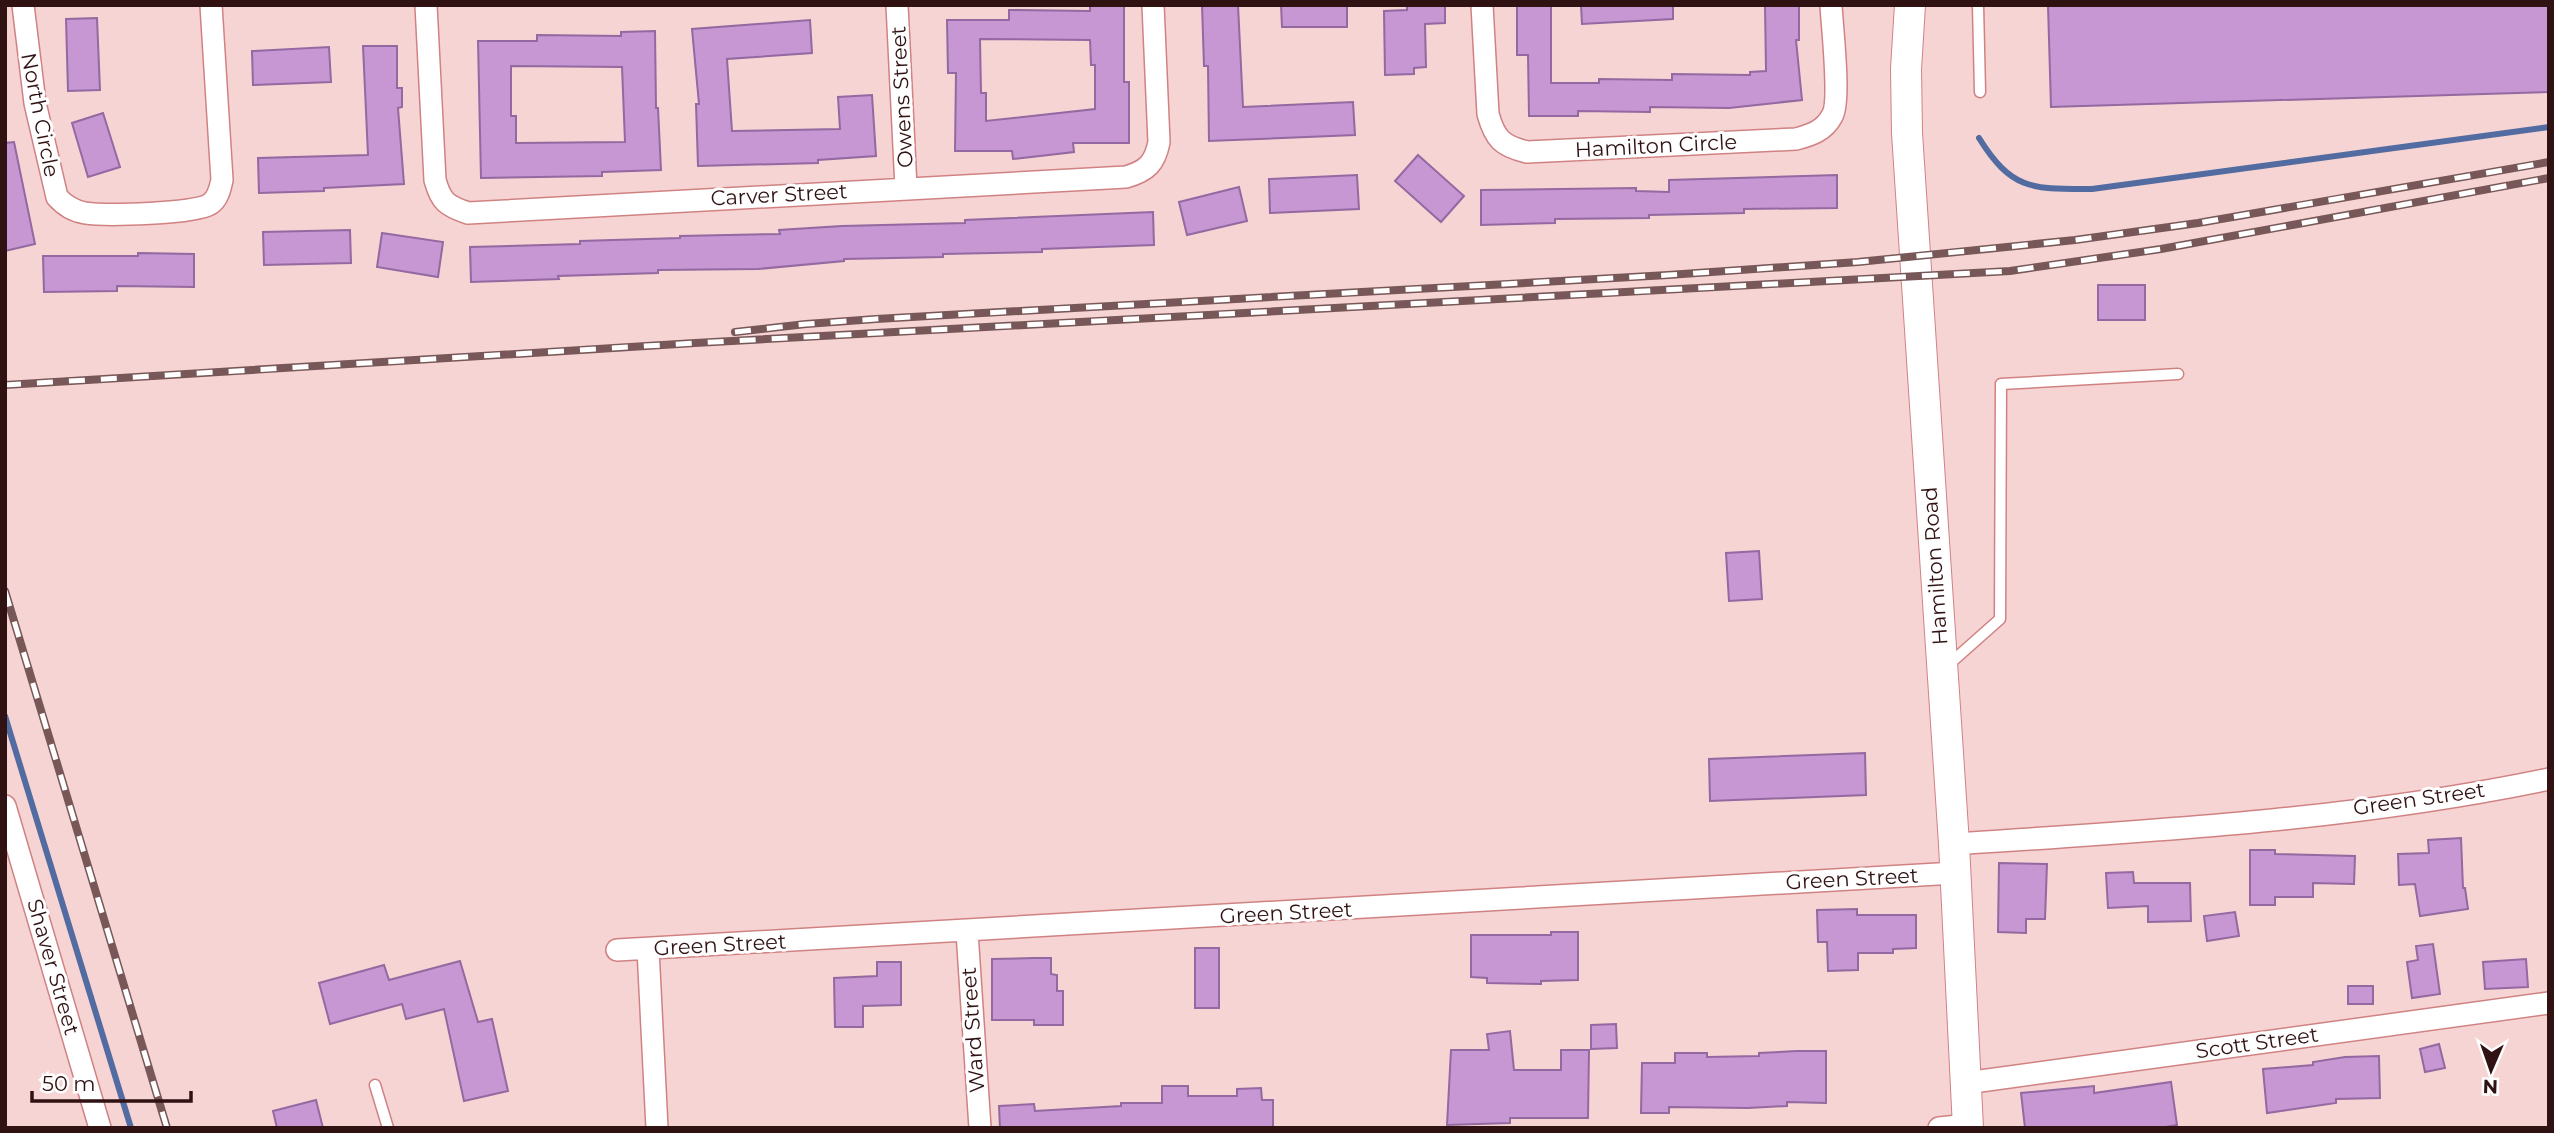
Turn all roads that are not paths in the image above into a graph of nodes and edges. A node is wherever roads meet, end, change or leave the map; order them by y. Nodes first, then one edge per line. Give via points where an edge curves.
1 (23, 5) edge
2 (211, 5) edge
3 (426, 5) edge
4 (897, 5) edge
5 (1153, 5) edge
6 (1482, 5) edge
7 (1831, 5) edge
8 (1910, 5) edge
9 (1978, 5) edge
10 (1980, 92) dead end
11 (906, 188) junction
12 (2178, 374) dead end
13 (1942, 670) junction
14 (2549, 779) edge
15 (5, 806) edge
16 (1954, 844) junction
17 (1955, 873) junction
18 (967, 932) junction
19 (648, 949) junction
20 (617, 950) dead end
21 (2549, 1003) edge
22 (1966, 1083) junction
23 (375, 1085) dead end
24 (1958, 1127) edge
25 (100, 1128) edge
26 (388, 1128) edge
27 (657, 1128) edge
28 (979, 1128) edge

1 - 2 street, North Circle via 35,103 57,197 67,208 101,214 191,210 213,203 220,193
3 - 11 street, Carver Street via 435,180 440,197 452,207 468,213
4 - 11 street, Owens Street
5 - 11 street, Carver Street via 1159,142 1149,168 1126,177
6 - 7 street, Hamilton Circle via 1491,127 1510,148 1527,152 1812,135 1834,114
8 - 13 street, Hamilton Road via 1906,105
9 - 10 lane
12 - 13 lane via 2001,384 2000,619
13 - 16 street, Hamilton Road
14 - 16 street, Green Street via 2231,824
15 - 25 street, Shaver Street
16 - 17 street, Hamilton Road
17 - 18 street, Green Street
17 - 22 street, Hamilton Road
18 - 19 street, Green Street
18 - 28 street, Ward Street
19 - 20 street, Green Street
19 - 27 street
21 - 22 street, Scott Street
22 - 24 street, Hamilton Road
23 - 26 lane

